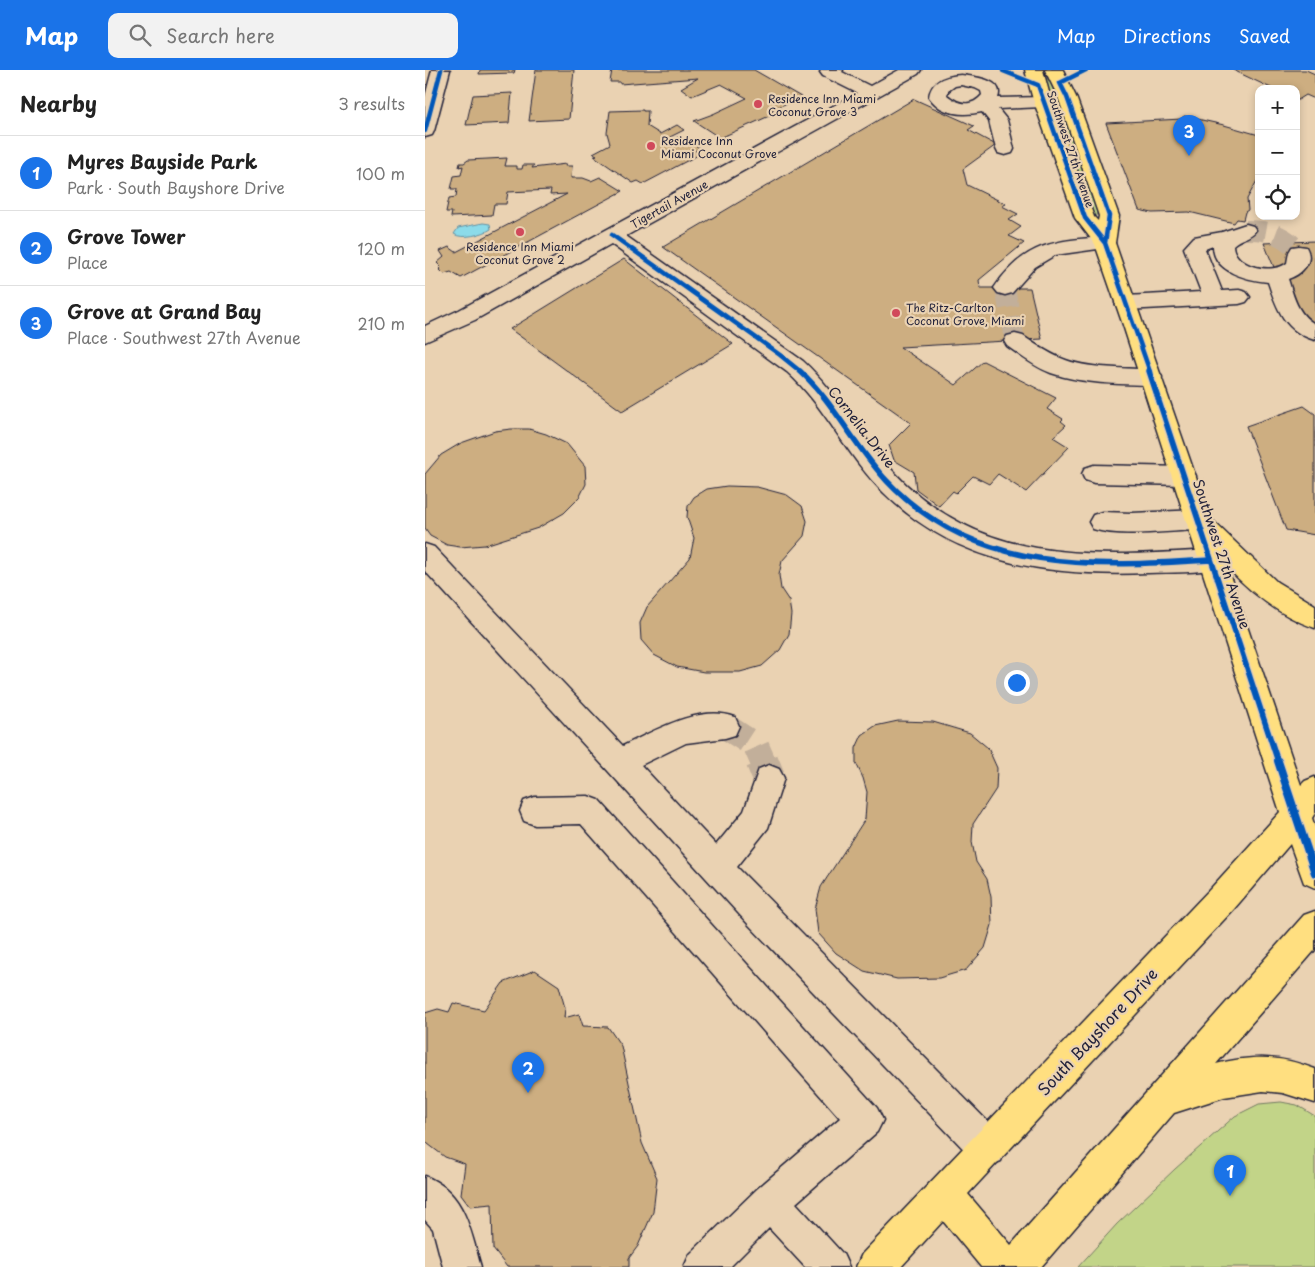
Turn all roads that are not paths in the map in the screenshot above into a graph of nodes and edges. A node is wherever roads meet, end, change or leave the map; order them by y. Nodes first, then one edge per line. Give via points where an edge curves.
1 (441, 70) edge
2 (912, 70) edge
3 (921, 70) edge
4 (1035, 70) edge
5 (1054, 70) edge
6 (829, 71) edge
7 (946, 83) junction
8 (870, 93) junction
9 (1043, 102) junction
10 (985, 104) junction
11 (426, 122) edge
12 (1005, 149) dead end
13 (1246, 230) tunnel mouth
14 (612, 235) junction
15 (1227, 238) junction
16 (1105, 244) junction
17 (1299, 252) dead end
18 (1277, 276) junction
19 (1005, 288) dead end
20 (1239, 297) dead end
21 (1214, 298) junction
22 (1126, 303) junction
23 (431, 329) edge
24 (1315, 333) edge
25 (1015, 341) dead end
26 (1151, 377) junction
27 (1093, 474) dead end
28 (1184, 476) junction
29 (1198, 520) junction
30 (1102, 522) dead end
31 (425, 554) edge
32 (1211, 560) junction
33 (1315, 617) edge
34 (725, 726) tunnel mouth
35 (619, 762) junction
36 (769, 778) tunnel mouth
37 (1315, 790) edge
38 (535, 811) dead end
39 (1295, 816) junction
40 (717, 868) junction
41 (1315, 873) edge
42 (1315, 926) edge
43 (1315, 1086) edge
44 (1161, 1100) junction
45 (988, 1148) junction
46 (425, 1194) edge
47 (944, 1194) junction
48 (770, 1202) junction
49 (462, 1267) edge
50 (703, 1267) edge
51 (830, 1267) edge
52 (875, 1267) edge
53 (1005, 1267) edge
54 (1016, 1267) edge

1 - 11 street
2 - 8 street, Tigertail Avenue
3 - 7 street
4 - 9 main road, Southwest 27th Avenue
5 - 16 main road, Southwest 27th Avenue via 1109,216
6 - 8 street
7 - 10 street via 961,80 984,84 991,94
7 - 10 street via 937,94 942,102 971,108
8 - 14 street, Tigertail Avenue
9 - 10 street
9 - 16 main road, Southwest 27th Avenue via 1085,218
10 - 12 street via 998,120
13 - 15 street
14 - 23 street, Tigertail Avenue
14 - 32 street, Cornelia Drive via 793,365 825,399 867,458 894,488 929,516 965,538 1018,556 1073,563 1136,565
15 - 18 street via 1222,251 1232,265 1253,274
15 - 21 street via 1201,241 1194,248
16 - 19 street via 1050,248 1029,259
16 - 22 main road, Southwest 27th Avenue
17 - 18 street via 1295,267
18 - 24 street via 1291,317
20 - 21 street
21 - 22 street
22 - 26 main road, Southwest 27th Avenue
25 - 26 street via 1059,367 1104,376
26 - 28 main road, Southwest 27th Avenue
27 - 28 street
28 - 29 main road, Southwest 27th Avenue
29 - 30 street
29 - 32 main road, Southwest 27th Avenue
29 - 33 main road via 1275,597
31 - 35 street
32 - 39 main road, Southwest 27th Avenue
34 - 35 street via 683,731
35 - 40 street
36 - 40 street via 757,818
37 - 39 main road, South Bayshore Drive
38 - 48 street via 588,810 865,1120
39 - 41 main road, Southwest 27th Avenue
39 - 45 main road, South Bayshore Drive via 1223,898
40 - 45 street
42 - 44 main road
43 - 44 main road via 1264,1074 1215,1081
44 - 54 main road
45 - 47 main road, South Bayshore Drive
46 - 49 street via 449,1219
47 - 52 main road, South Bayshore Drive
47 - 53 main road
48 - 50 street
48 - 51 street

